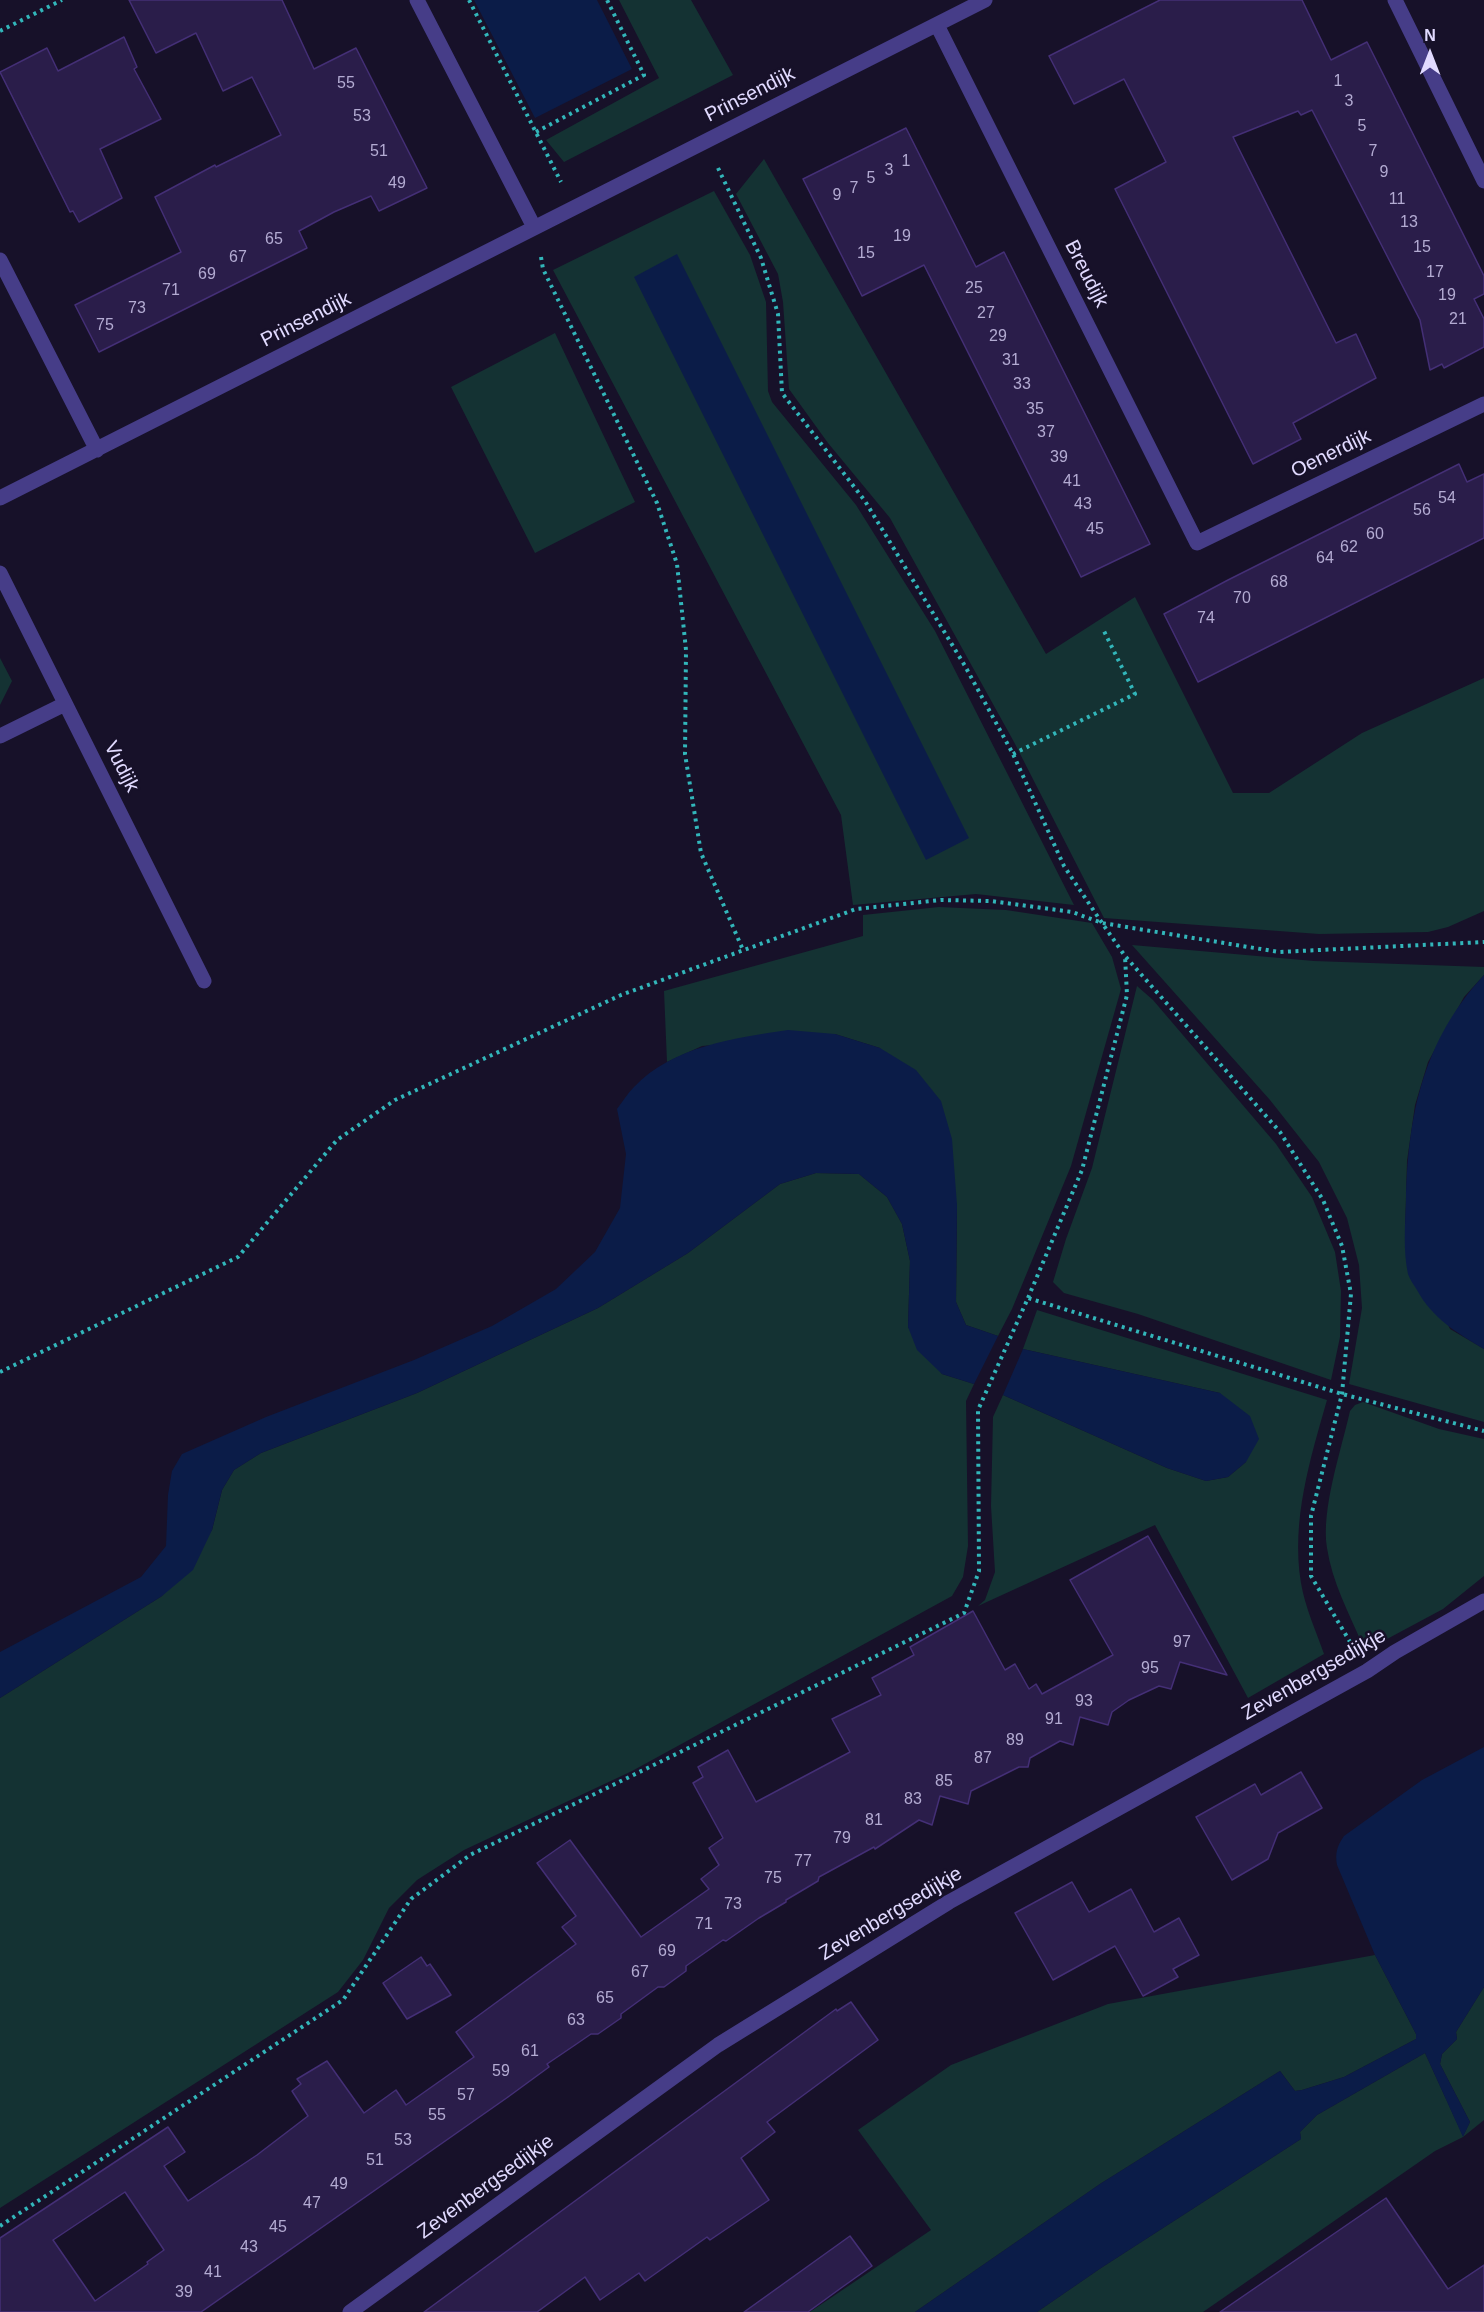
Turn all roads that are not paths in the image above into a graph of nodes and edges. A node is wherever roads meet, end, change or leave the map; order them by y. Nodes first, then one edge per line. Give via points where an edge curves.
1 (417, 0) edge
2 (986, 0) edge
3 (1395, 0) edge
4 (937, 25) junction
5 (1484, 181) edge
6 (534, 227) junction
7 (0, 260) edge
8 (1484, 404) edge
9 (97, 450) junction
10 (0, 498) edge
11 (1197, 543) joint
12 (0, 573) edge
13 (65, 704) junction
14 (0, 736) edge
15 (204, 981) dead end
16 (1484, 1602) edge
17 (350, 2312) edge

1 - 6 street
2 - 4 street, Prinsendijk
3 - 5 street
4 - 6 street, Prinsendijk
4 - 11 street, Breudijk
6 - 9 street, Prinsendijk
7 - 9 street
8 - 11 street, Oenerdijk
9 - 10 street, Prinsendijk
12 - 13 street, Vudijk
13 - 14 street
13 - 15 street, Vudijk
16 - 17 street, Zevenbergsedijkje via 949,1902 718,2045

